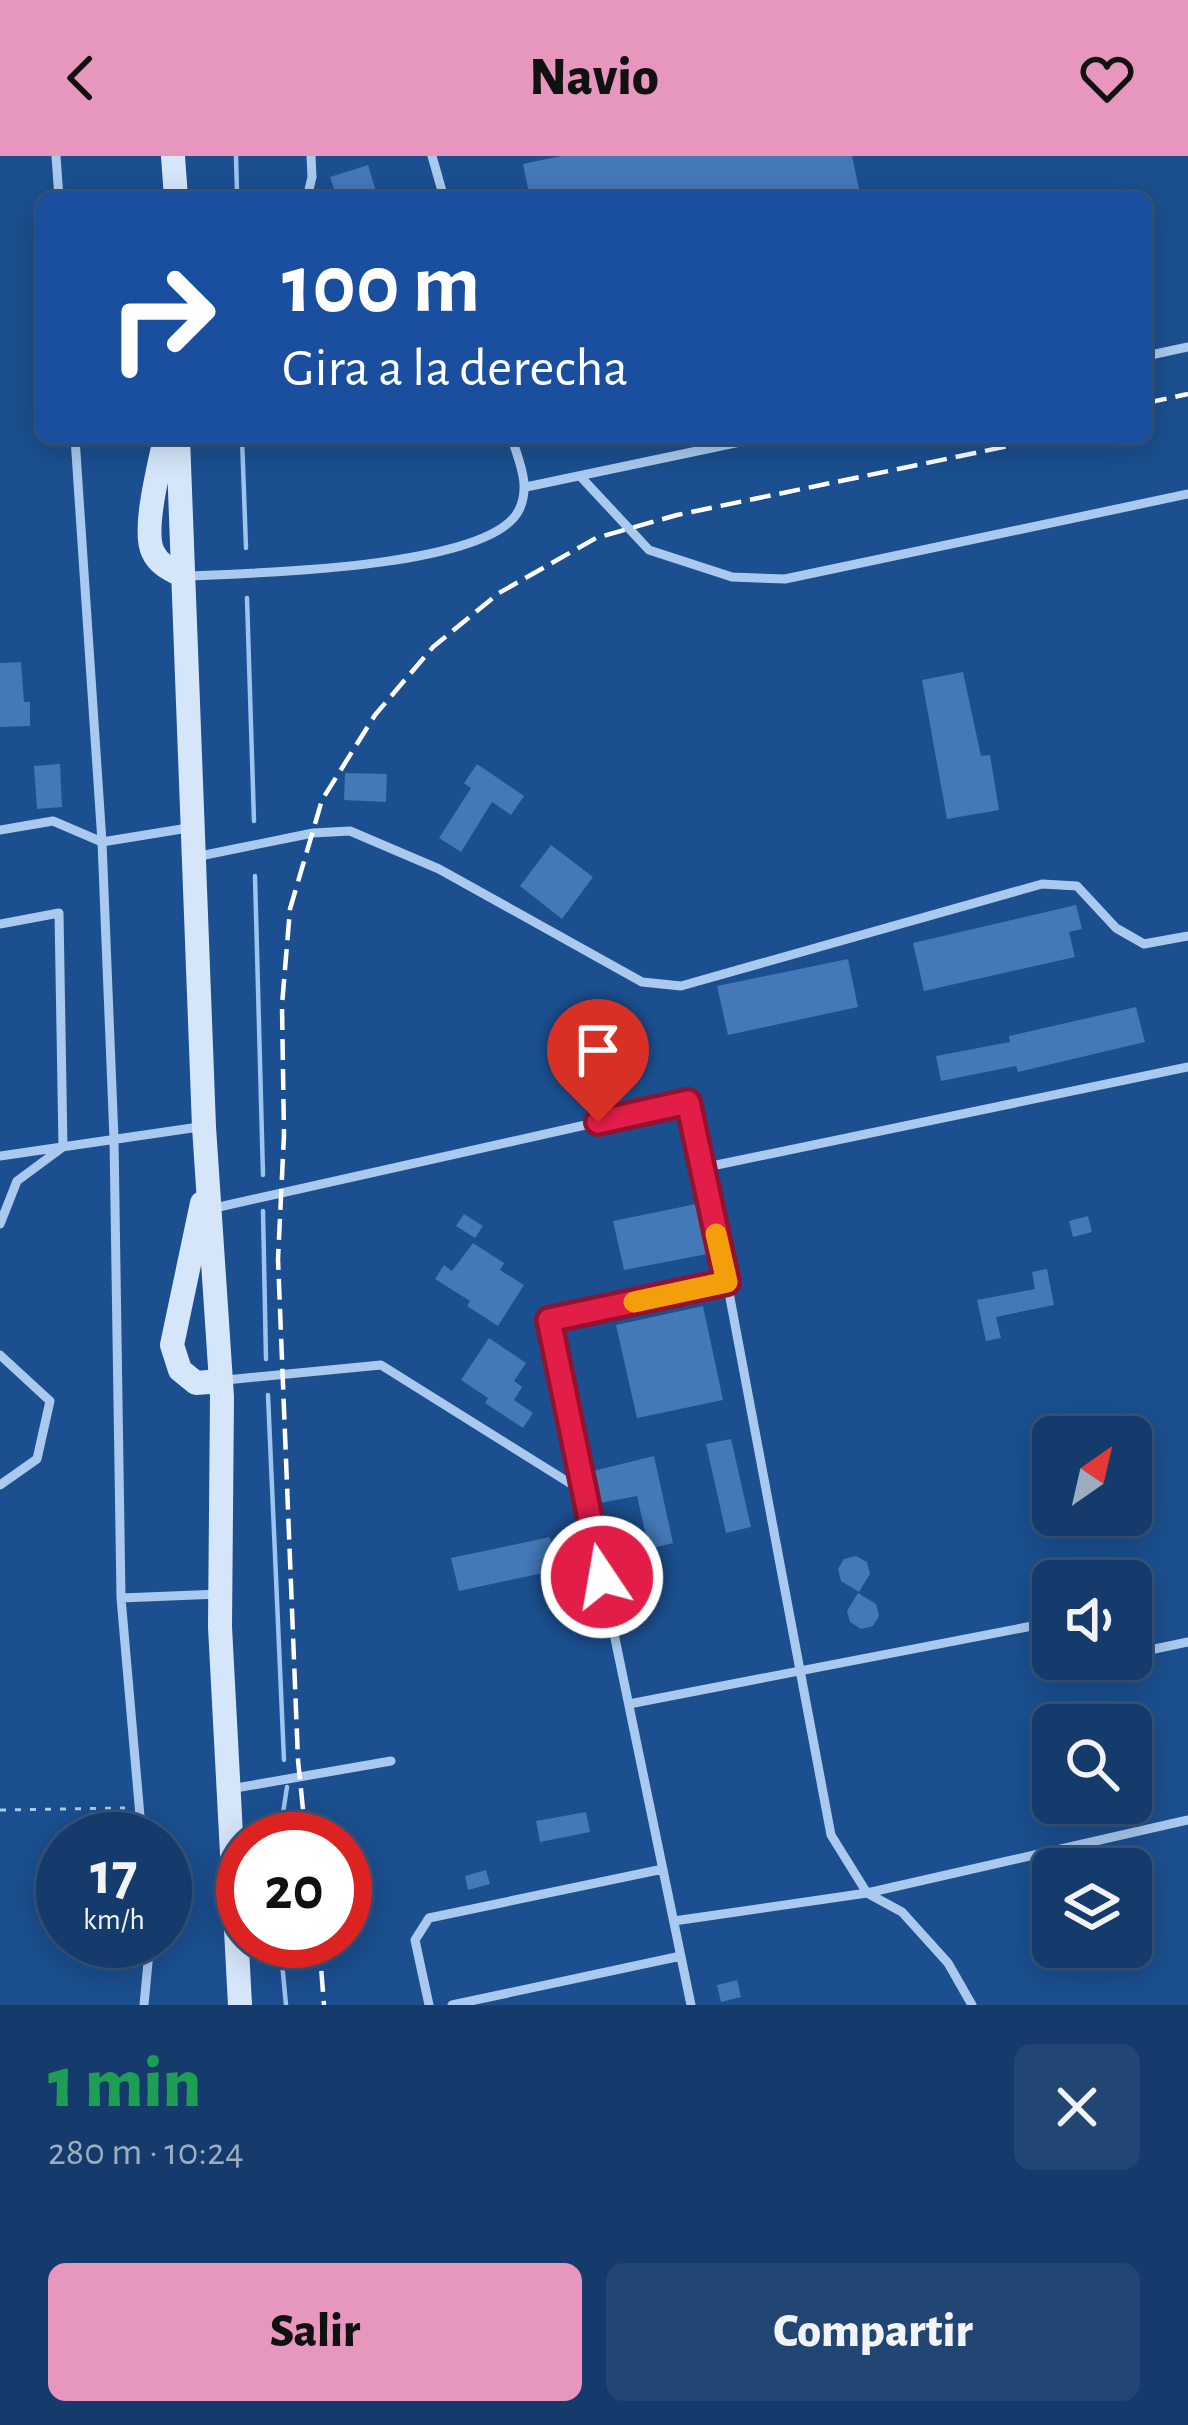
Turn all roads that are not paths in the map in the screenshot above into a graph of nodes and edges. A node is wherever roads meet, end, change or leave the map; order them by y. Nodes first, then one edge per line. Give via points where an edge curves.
1 (56, 156) edge
2 (173, 156) edge
3 (311, 156) edge
4 (432, 156) edge
5 (59, 192) edge
6 (176, 192) edge
7 (308, 192) edge
8 (442, 192) edge
9 (1188, 347) edge
10 (1152, 355) edge
11 (75, 444) edge
12 (164, 444) edge
13 (178, 444) edge
14 (514, 444) edge
15 (731, 444) edge
16 (580, 476) junction
17 (526, 487) junction
18 (1188, 494) edge
19 (183, 576) junction
20 (194, 827) junction
21 (0, 830) edge
22 (102, 842) junction
23 (195, 857) junction
24 (0, 924) edge
25 (1188, 936) edge
26 (1188, 1067) edge
27 (204, 1127) junction
28 (114, 1139) junction
29 (63, 1147) junction
30 (0, 1156) edge
31 (702, 1168) junction
32 (208, 1177) junction
33 (210, 1209) junction
34 (0, 1224) edge
35 (727, 1282) junction
36 (0, 1355) edge
37 (221, 1381) junction
38 (0, 1485) edge
39 (584, 1492) junction
40 (220, 1594) junction
41 (121, 1598) junction
42 (1032, 1626) edge
43 (1188, 1642) edge
44 (1152, 1650) edge
45 (800, 1671) junction
46 (628, 1704) junction
47 (392, 1761) dead end
48 (230, 1789) junction
49 (139, 1812) edge
50 (1188, 1820) edge
51 (663, 1869) junction
52 (867, 1893) junction
53 (674, 1921) junction
54 (681, 1956) junction
55 (147, 1968) edge
56 (144, 2005) edge
57 (240, 2005) edge
58 (429, 2005) edge
59 (452, 2005) edge
60 (691, 2005) edge
61 (973, 2005) edge

1 - 5 lane
2 - 6 main road
3 - 7 lane
4 - 8 lane
9 - 10 lane
11 - 22 lane
12 - 19 main road via 151,549
13 - 19 main road
14 - 17 lane
15 - 16 lane
16 - 17 lane
16 - 18 lane via 649,550 732,577 785,580
17 - 19 lane via 517,515 479,541 348,568
19 - 20 main road
20 - 22 lane
20 - 23 main road
21 - 22 lane via 53,821
22 - 28 lane
23 - 25 lane via 350,831 439,868 641,982 681,986 1042,884 1077,886 1116,928 1144,944
23 - 27 main road
24 - 29 lane via 59,913
26 - 31 lane
27 - 28 lane
27 - 32 main road
28 - 29 lane
28 - 41 lane
29 - 30 lane
29 - 34 lane via 17,1181
31 - 33 lane via 688,1102
31 - 35 lane
32 - 33 main road
32 - 37 main road via 172,1345 180,1370 196,1383
33 - 37 main road
35 - 39 lane via 549,1320
35 - 45 lane
36 - 38 lane via 50,1401 37,1459
37 - 39 lane via 381,1365
37 - 40 main road
39 - 46 lane
40 - 41 lane
40 - 48 main road
41 - 49 lane
42 - 45 lane
43 - 44 lane
45 - 46 lane
45 - 52 lane via 831,1835
46 - 51 lane
47 - 48 lane
48 - 57 main road
50 - 52 lane
51 - 53 lane
51 - 58 lane via 430,1918 416,1940
52 - 53 lane
52 - 61 lane via 902,1912
53 - 54 lane
54 - 59 lane
54 - 60 lane
55 - 56 lane

